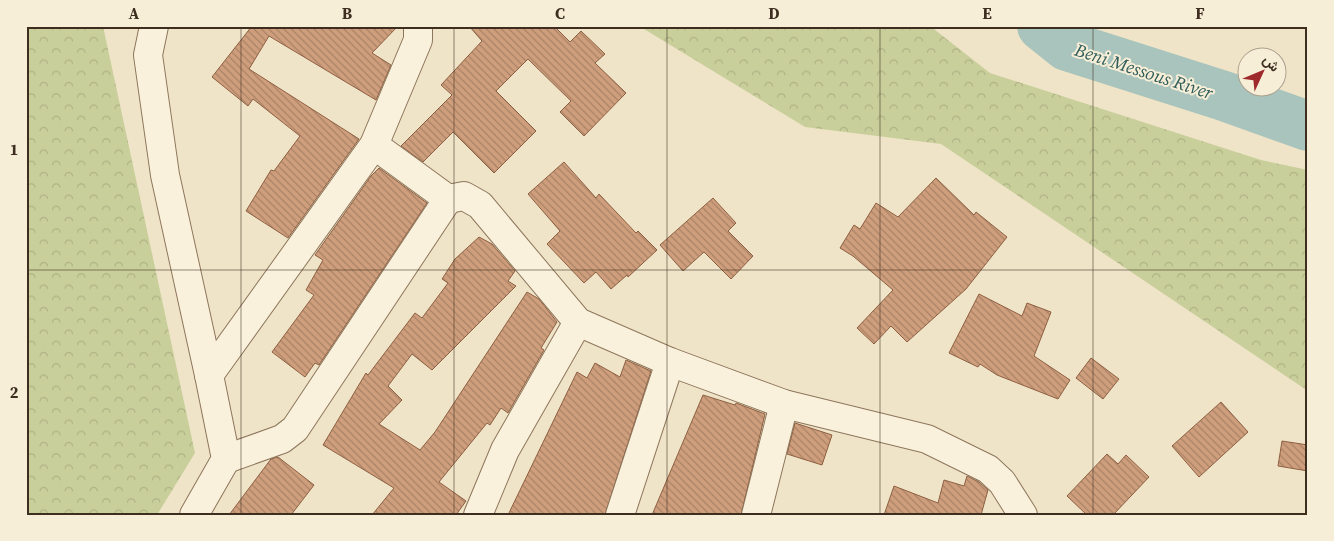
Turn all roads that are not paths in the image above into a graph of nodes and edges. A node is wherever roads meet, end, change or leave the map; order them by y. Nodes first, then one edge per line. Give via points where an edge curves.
1 (154, 26) edge
2 (418, 26) edge
3 (374, 145) junction
4 (448, 199) junction
5 (578, 322) junction
6 (670, 362) junction
7 (209, 374) junction
8 (784, 404) junction
9 (226, 459) junction
10 (194, 515) edge
11 (478, 515) edge
12 (620, 515) edge
13 (756, 515) edge
14 (1023, 515) edge

1 - 7 street via 148,55 165,175
2 - 3 street via 418,40
3 - 4 street
3 - 7 street
4 - 5 street via 464,196 480,205
4 - 9 street via 295,429 282,439
5 - 6 street
5 - 11 street via 505,450
6 - 8 street
6 - 12 street
7 - 9 street
8 - 13 street
8 - 14 street via 927,440 988,469 1002,482
9 - 10 street

